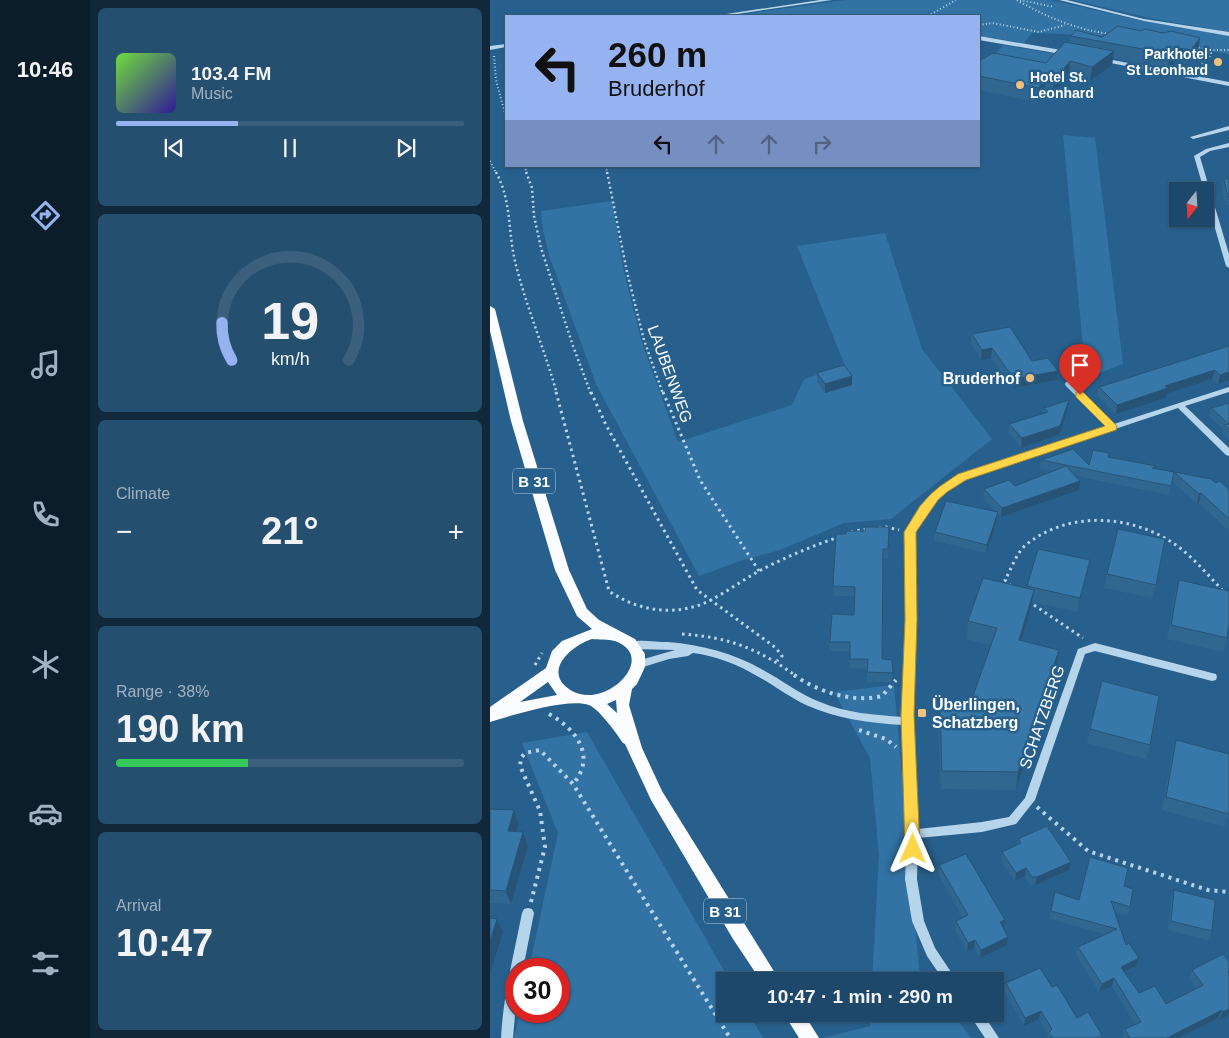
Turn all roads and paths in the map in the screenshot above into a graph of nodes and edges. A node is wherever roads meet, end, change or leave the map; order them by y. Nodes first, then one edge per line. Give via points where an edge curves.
1 (830, 0) edge
2 (956, 0) edge
3 (1017, 0) edge
4 (1061, 0) edge
5 (722, 15) edge
6 (930, 15) edge
7 (980, 25) edge
8 (1065, 25) junction
9 (1113, 34) edge
10 (1229, 34) edge
11 (980, 38) edge
12 (505, 46) edge
13 (1190, 46) edge
14 (491, 48) edge
15 (1209, 50) junction
16 (1229, 50) edge
17 (1077, 55) edge
18 (1094, 58) edge
19 (1193, 71) dead end
20 (1229, 84) edge
21 (505, 113) edge
22 (1229, 128) edge
23 (1193, 138) dead end
24 (1229, 145) edge
25 (490, 161) edge
26 (524, 167) edge
27 (606, 167) edge
28 (1229, 266) edge
29 (490, 309) edge
30 (1069, 384) dead end
31 (1229, 388) edge
32 (1180, 406) junction
33 (1112, 427) junction
34 (1229, 453) edge
35 (910, 532) junction
36 (760, 571) junction
37 (1014, 589) edge
38 (1229, 597) edge
39 (710, 599) junction
40 (1034, 605) edge
41 (612, 634) junction
42 (633, 645) junction
43 (1095, 647) junction
44 (701, 650) junction
45 (777, 661) dead end
46 (640, 664) junction
47 (552, 670) junction
48 (1212, 677) dead end
49 (909, 680) junction
50 (624, 689) junction
51 (848, 695) dead end
52 (572, 698) junction
53 (593, 700) junction
54 (546, 713) dead end
55 (490, 716) edge
56 (908, 721) junction
57 (859, 730) dead end
58 (634, 748) junction
59 (910, 753) junction
60 (573, 784) junction
61 (1030, 800) junction
62 (913, 834) junction
63 (1229, 892) edge
64 (528, 913) joint
65 (519, 958) edge
66 (765, 972) edge
67 (945, 972) edge
68 (799, 1022) edge
69 (980, 1022) edge
70 (508, 1023) edge
71 (507, 1038) edge
72 (730, 1038) edge
73 (810, 1038) edge
74 (993, 1038) edge

1 - 5 street
2 - 6 path
3 - 8 path
4 - 10 street via 1144,20
7 - 8 path via 992,23 1038,32
8 - 9 path
11 - 17 street
12 - 14 street
13 - 15 path
14 - 21 path
15 - 16 path
15 - 19 path via 1209,58
18 - 20 street
22 - 23 street
24 - 28 street via 1198,156
25 - 39 path via 506,194 516,267 554,384 609,591 621,601 646,609 694,607
26 - 39 path via 532,188 541,248 586,382 606,425 697,590
27 - 36 path, LAUBENWEG via 642,330 670,412 700,480
29 - 41 main road, B 31 via 517,421 562,570 582,612 594,624
30 - 33 street
31 - 32 street
32 - 33 street
32 - 34 street
33 - 35 street via 962,477 934,498
35 - 36 path via 886,527 856,531 809,547
35 - 49 street
36 - 39 path
37 - 38 path via 1005,580 1025,545 1045,533 1073,523 1099,519 1146,529 1180,548
39 - 45 path via 776,648 782,656
40 - 43 path
41 - 42 main road, B 31
41 - 47 main road via 592,634 572,642 558,655
42 - 44 street
42 - 46 main road
43 - 48 street
43 - 61 street, SCHATZBERG via 1080,652
44 - 46 street
44 - 56 street via 750,667 802,699 834,712
46 - 50 main road via 635,677
47 - 52 main road via 556,687
47 - 55 main road
49 - 51 path via 896,680 886,693 876,698
49 - 56 street
50 - 53 main road
50 - 58 main road, B 31 via 622,705
52 - 53 main road
52 - 55 main road via 533,704
53 - 58 main road, B 31 via 614,720
54 - 60 path via 565,723 579,739 584,766 580,778
56 - 59 street
57 - 59 path via 886,739 901,752
58 - 66 main road, B 31 via 656,796
59 - 62 street
60 - 64 path via 540,750 529,750 519,759 540,811 545,847
60 - 72 path
61 - 62 street, SCHATZBERG via 1012,821
61 - 63 path via 1088,851 1208,890
62 - 67 street via 911,879 918,921 931,952
64 - 65 street
68 - 73 main road
69 - 74 street
70 - 71 street

